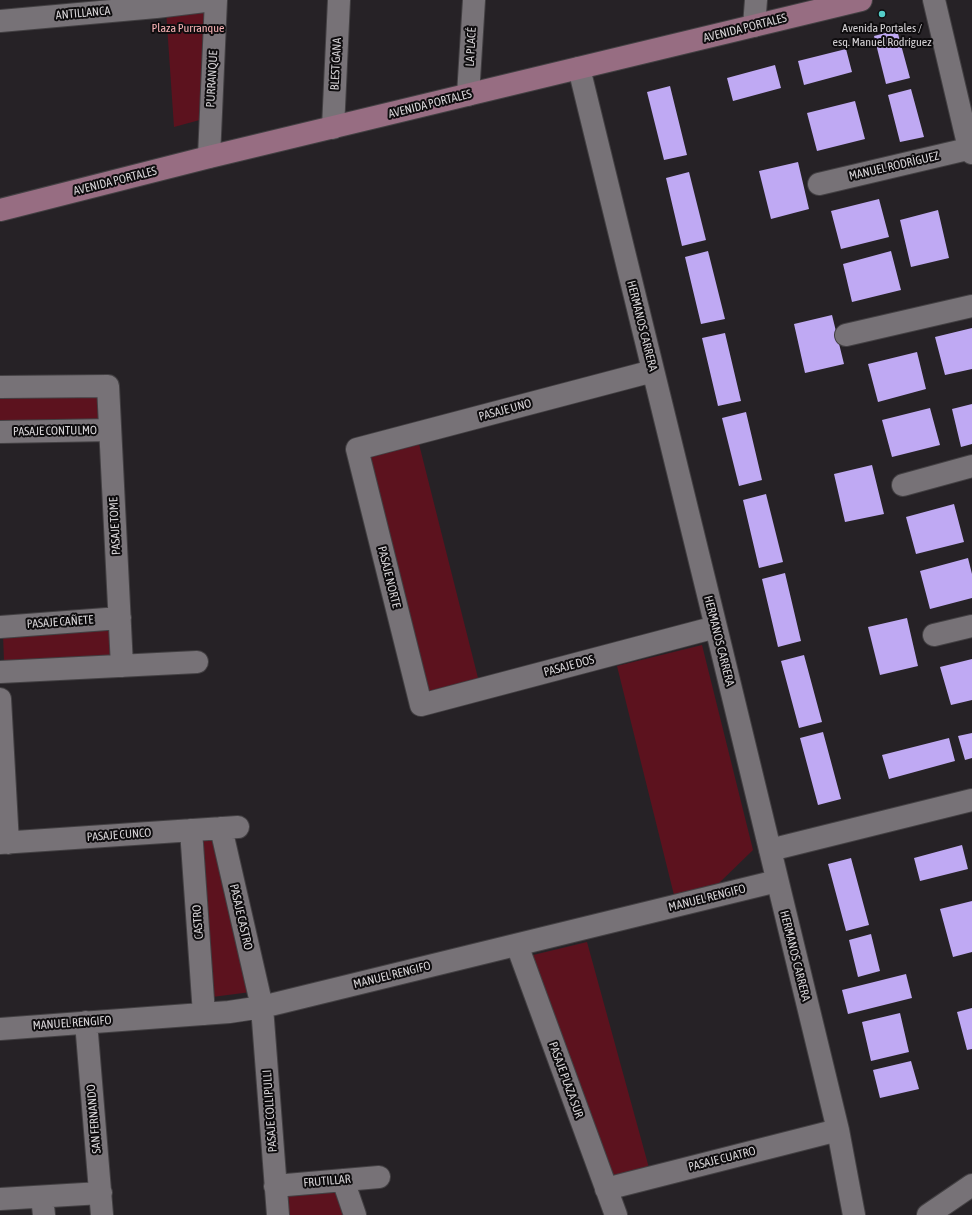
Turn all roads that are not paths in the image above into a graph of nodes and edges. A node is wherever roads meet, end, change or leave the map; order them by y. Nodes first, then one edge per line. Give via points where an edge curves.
1 (213, 0) edge
2 (216, 0) edge
3 (339, 0) edge
4 (474, 0) edge
5 (756, 0) edge
6 (861, 0) edge
7 (934, 0) edge
8 (0, 21) edge
9 (754, 26) junction
10 (579, 68) junction
11 (468, 95) junction
12 (332, 128) junction
13 (971, 150) edge
14 (209, 157) junction
15 (819, 184) dead end
16 (0, 210) edge
17 (972, 306) edge
18 (846, 335) dead end
19 (653, 371) junction
20 (0, 388) edge
21 (110, 430) junction
22 (0, 432) edge
23 (357, 449) joint
24 (972, 466) edge
25 (903, 485) dead end
26 (120, 618) junction
27 (972, 626) edge
28 (0, 627) edge
29 (716, 627) junction
30 (934, 635) dead end
31 (197, 662) dead end
32 (122, 666) junction
33 (0, 672) edge
34 (0, 699) edge
35 (421, 705) joint
36 (972, 800) edge
37 (229, 827) joint
38 (191, 830) junction
39 (4, 843) edge
40 (770, 850) junction
41 (777, 881) junction
42 (517, 945) junction
43 (262, 1007) junction
44 (204, 1014) junction
45 (86, 1022) junction
46 (0, 1029) edge
47 (838, 1130) junction
48 (379, 1177) dead end
49 (343, 1180) junction
50 (972, 1185) edge
51 (275, 1186) junction
52 (606, 1189) junction
53 (101, 1193) junction
54 (0, 1199) edge
55 (43, 1206) edge
56 (102, 1215) edge
57 (278, 1215) edge
58 (355, 1215) edge
59 (616, 1215) edge
60 (854, 1215) edge
61 (928, 1215) edge

1 - 8 street, ANTILLANCA
2 - 14 street, PURRANQUE
3 - 12 street, BLEST GANA
4 - 11 street, LA PLACÉ
5 - 9 street
6 - 9 main road, AVENIDA PORTALES
7 - 13 street, MANUEL RODRÍGUEZ
9 - 10 main road, AVENIDA PORTALES
10 - 11 main road, AVENIDA PORTALES
10 - 19 street, HERMANOS CARRERA
11 - 12 main road, AVENIDA PORTALES
12 - 14 main road, AVENIDA PORTALES
13 - 15 street, MANUEL RODRÍGUEZ
14 - 16 main road, AVENIDA PORTALES
17 - 18 street
19 - 23 street, PASAJE UNO
19 - 29 street, HERMANOS CARRERA
20 - 21 street, PASAJE TOME via 108,386
21 - 22 street, PASAJE CONTULMO
21 - 26 street, PASAJE TOME
23 - 35 street, PASAJE NORTE
24 - 25 street
26 - 28 street, PASAJE CAÑETE
26 - 32 street, PASAJE TOME
27 - 30 street
29 - 35 street, PASAJE DOS
29 - 40 street, HERMANOS CARRERA
31 - 32 street
32 - 33 street
34 - 39 street
36 - 40 street
37 - 38 street, PASAJE CUNCO
37 - 43 street, PASAJE CASTRO
38 - 39 street, PASAJE CUNCO
38 - 44 street, CASTRO
40 - 41 street, HERMANOS CARRERA
41 - 42 street, MANUEL RENGIFO
41 - 47 street, HERMANOS CARRERA
42 - 43 street, MANUEL RENGIFO
42 - 52 street, PASAJE PLAZA SUR
43 - 44 street, MANUEL RENGIFO
43 - 51 street, PASAJE COLLIPULLI
44 - 45 street, MANUEL RENGIFO
45 - 46 street, MANUEL RENGIFO
45 - 53 street, SAN FERNANDO
47 - 52 street, PASAJE CUATRO
47 - 60 street, HERMANOS CARRERA
48 - 49 street, FRUTILLAR
49 - 51 street, FRUTILLAR
49 - 58 street
50 - 61 street
51 - 57 street, PASAJE COLLIPULLI
52 - 59 street, PASAJE PLAZA SUR
53 - 55 street
53 - 56 street, SAN FERNANDO
54 - 55 street

